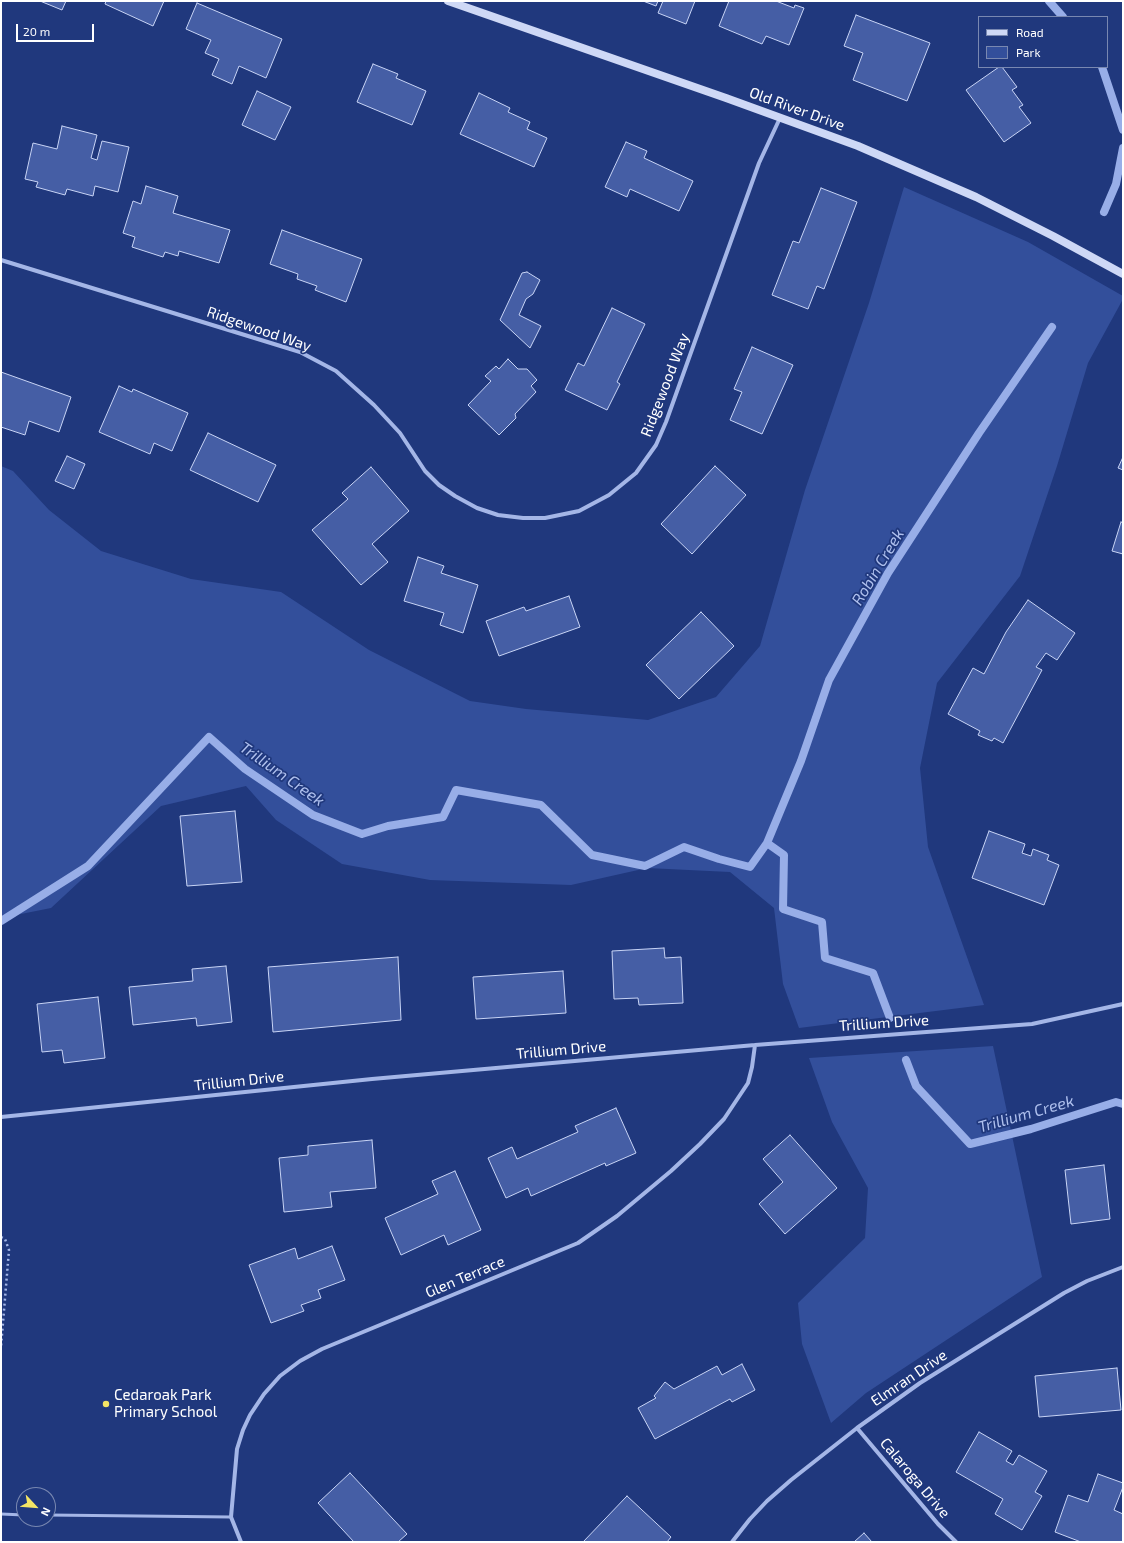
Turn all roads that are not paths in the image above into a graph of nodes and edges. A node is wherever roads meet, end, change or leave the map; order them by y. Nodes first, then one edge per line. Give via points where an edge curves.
1 (448, 1) edge
2 (780, 118) junction
3 (1, 260) edge
4 (1123, 274) edge
5 (1123, 1004) edge
6 (755, 1045) junction
7 (1, 1117) edge
8 (1123, 1267) edge
9 (857, 1428) junction
10 (1, 1514) edge
11 (16, 1515) edge
12 (56, 1515) edge
13 (230, 1517) junction
14 (240, 1542) edge
15 (732, 1542) edge
16 (956, 1542) edge

1 - 2 street, Old River Drive
2 - 3 street, Ridgewood Way via 759,163 656,445 636,473 610,496 578,511 545,518 498,515 477,508 455,496 425,471 400,433 374,405 336,371 300,352
2 - 4 street, Old River Drive via 858,146 976,197
5 - 6 street, Trillium Drive via 1032,1024
6 - 7 street, Trillium Drive via 372,1079
6 - 13 street, Glen Terrace via 748,1082 724,1119 671,1171 618,1216 578,1243 322,1349 280,1376 264,1394 243,1430 237,1449
8 - 9 street, Elmran Drive via 1087,1281 1042,1306 920,1383
9 - 15 street, Elmran Drive via 767,1501
9 - 16 street, Calaroga Drive
10 - 11 lane
12 - 13 lane
13 - 14 street, Glen Terrace

